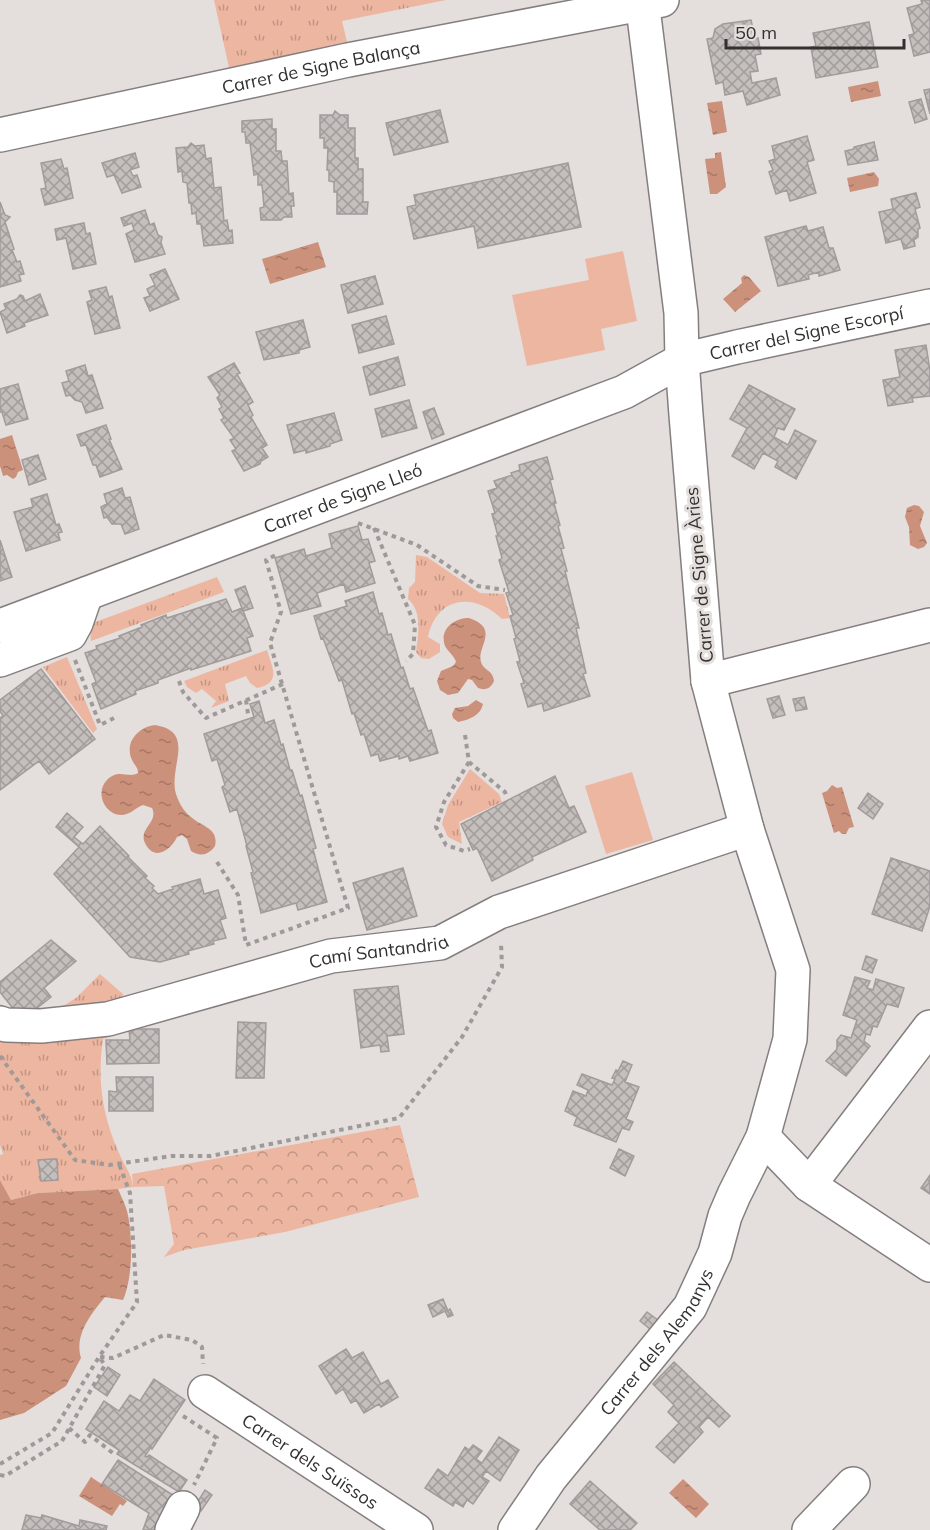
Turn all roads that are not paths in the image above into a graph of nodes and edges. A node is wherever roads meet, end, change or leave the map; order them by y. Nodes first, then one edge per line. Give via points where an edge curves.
1 (649, 1) edge
2 (0, 135) edge
3 (930, 306) edge
4 (682, 360) junction
5 (86, 594) junction
6 (930, 625) edge
7 (0, 627) edge
8 (0, 660) edge
9 (708, 681) junction
10 (747, 829) junction
11 (0, 1023) edge
12 (930, 1027) edge
13 (763, 1137) junction
14 (809, 1185) junction
15 (930, 1265) edge
16 (205, 1392) road end
17 (853, 1484) dead end
18 (416, 1530) edge
19 (515, 1530) edge
20 (809, 1530) edge

1 - 2 street, Carrer de Signe Balança via 348,60
1 - 4 street, Carrer de Signe Àries via 681,313
3 - 4 street, Carrer del Signe Escorpí
4 - 5 street, Carrer de Signe Lleó via 624,392
4 - 9 street, Carrer de Signe Àries
5 - 7 street, Carrer de Signe Lleó
5 - 8 street via 70,634
6 - 9 street
9 - 10 street, Carrer de Signe Àries
10 - 11 street, Camí Santandria via 499,912 440,943 331,956 108,1019 41,1026
10 - 13 street, Carrer de Signe Àries via 794,970 790,1038
12 - 14 street
13 - 14 street
13 - 19 street, Carrer dels Alemanys via 734,1195 715,1252 690,1307 551,1478
14 - 15 street
16 - 18 street, Carrer dels Suïssos
17 - 20 street

